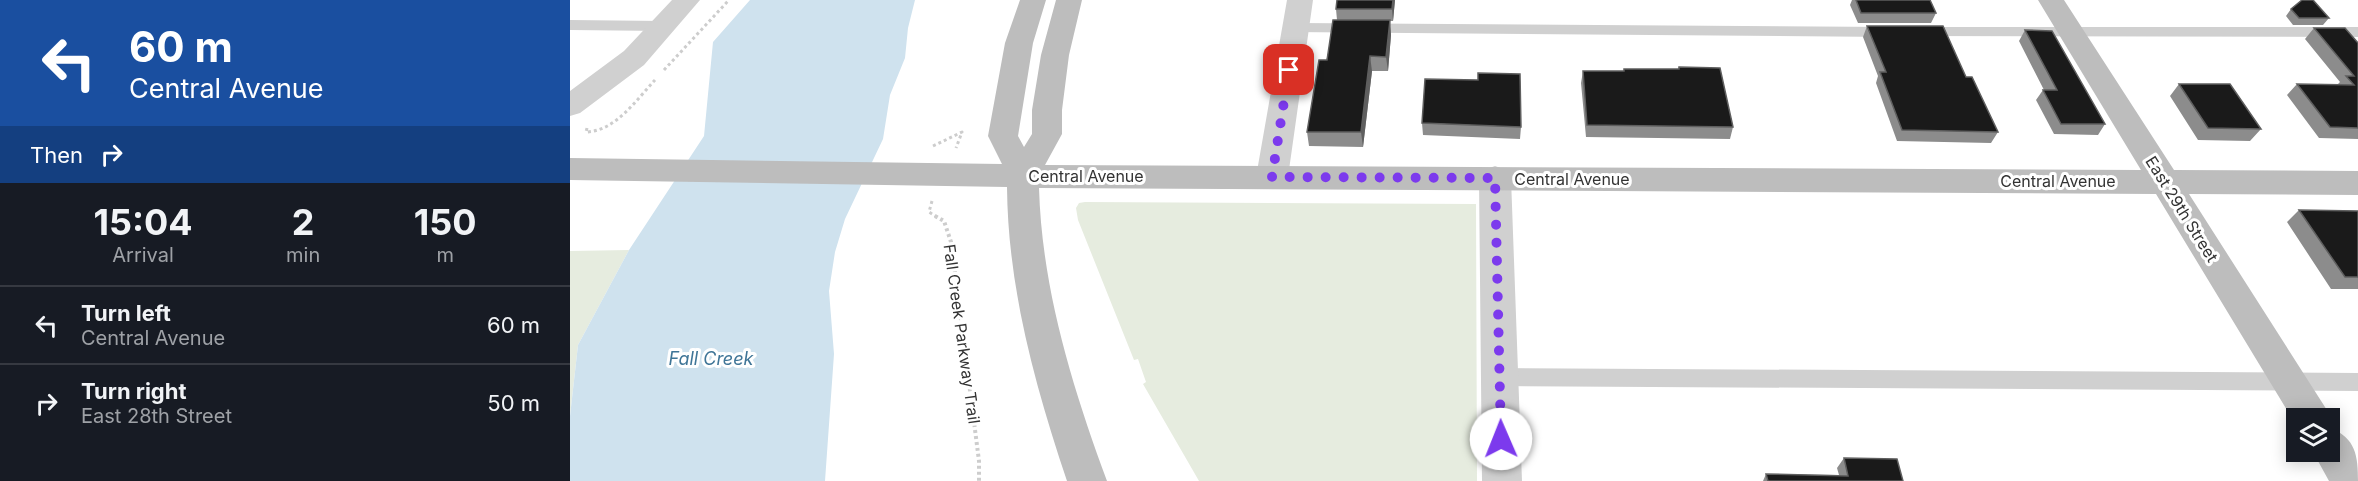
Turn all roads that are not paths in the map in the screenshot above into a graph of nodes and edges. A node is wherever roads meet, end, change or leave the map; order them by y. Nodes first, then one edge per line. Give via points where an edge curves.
1 (687, 0) edge
2 (1033, 0) edge
3 (1069, 0) edge
4 (1300, 0) edge
5 (2051, 0) edge
6 (570, 26) edge
7 (663, 26) junction
8 (1296, 28) junction
9 (2073, 32) junction
10 (2358, 32) edge
11 (570, 106) edge
12 (570, 170) edge
13 (1023, 176) junction
14 (1272, 177) junction
15 (1495, 178) junction
16 (2166, 182) junction
17 (2358, 183) edge
18 (1499, 376) junction
19 (2290, 382) junction
20 (2358, 382) edge
21 (2307, 408) edge
22 (2340, 462) edge
23 (1087, 481) edge
24 (1502, 481) edge
25 (2351, 481) edge

1 - 7 street
2 - 13 main road via 1019,43 1003,136
3 - 13 main road via 1055,55 1047,134
4 - 8 street
5 - 9 main road, East 29th Street
6 - 7 lane
7 - 11 street via 634,58
8 - 9 lane
8 - 14 street
9 - 10 lane
9 - 16 main road, East 29th Street
12 - 13 main road, Central Avenue via 926,185
13 - 14 main road, Central Avenue
13 - 23 main road via 1024,228 1040,326 1058,398
14 - 15 main road, Central Avenue
15 - 16 main road, Central Avenue
15 - 18 street
16 - 17 main road, Central Avenue
16 - 19 main road, East 29th Street
18 - 19 lane
18 - 24 street
19 - 20 lane
19 - 21 main road, East 29th Street
22 - 25 main road

